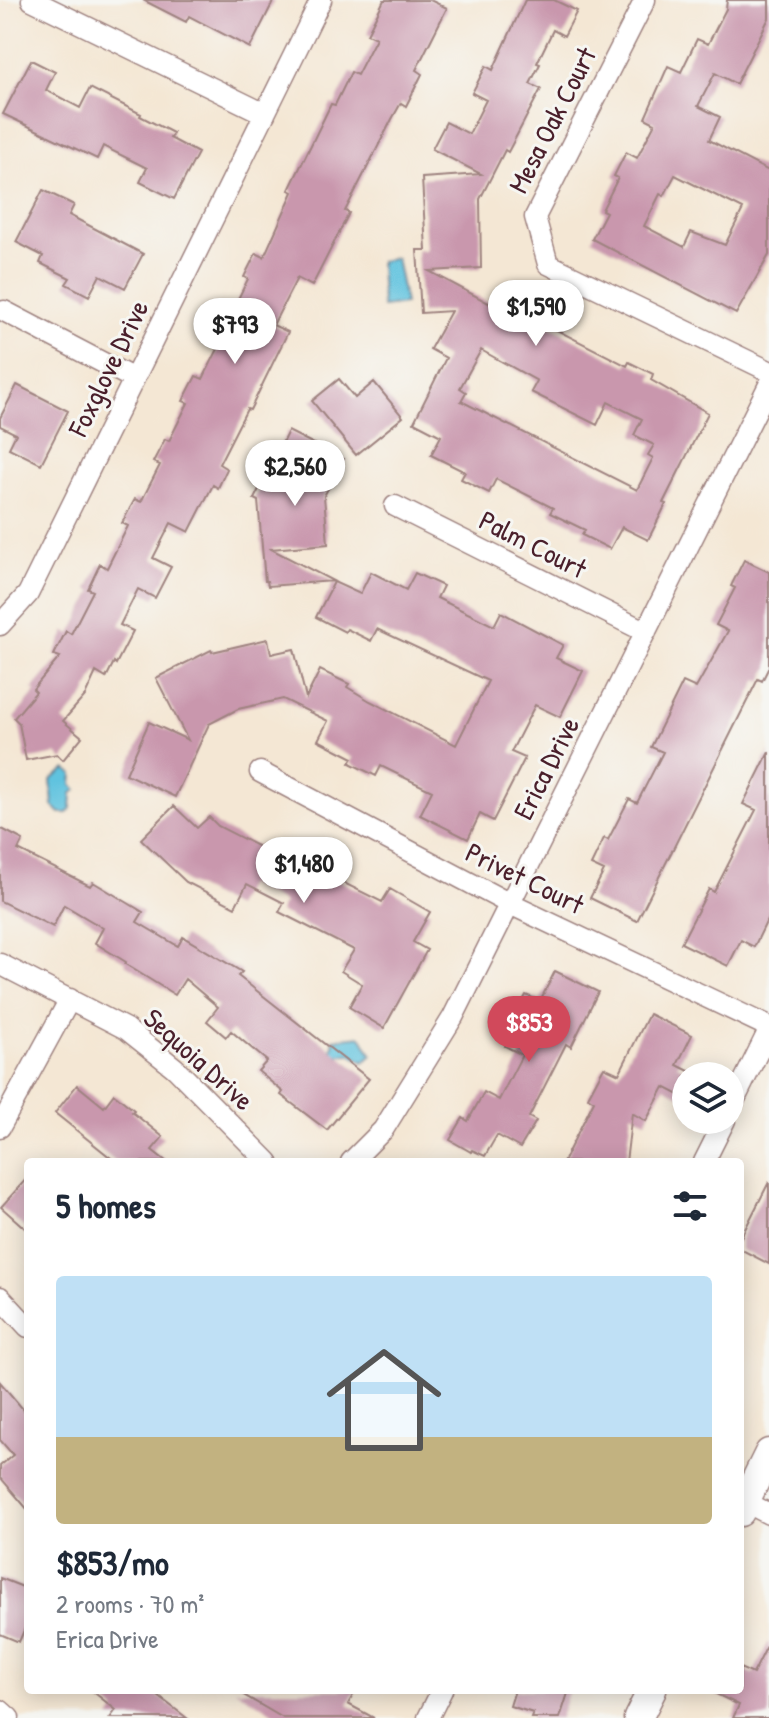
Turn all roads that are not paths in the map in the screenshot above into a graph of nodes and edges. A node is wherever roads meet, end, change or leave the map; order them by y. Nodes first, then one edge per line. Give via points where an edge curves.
1 (32, 0) edge
2 (321, 0) edge
3 (645, 0) edge
4 (265, 114) junction
5 (4, 311) dead end
6 (769, 371) edge
7 (134, 379) junction
8 (769, 385) edge
9 (395, 506) dead end
10 (0, 625) edge
11 (646, 632) junction
12 (260, 772) dead end
13 (510, 904) junction
14 (0, 964) edge
15 (70, 999) junction
16 (769, 1028) edge
17 (744, 1080) edge
18 (0, 1127) edge
19 (718, 1134) edge
20 (264, 1158) edge
21 (355, 1158) edge
22 (706, 1158) edge
23 (0, 1297) edge
24 (24, 1323) edge
25 (769, 1453) edge
26 (748, 1507) edge
27 (440, 1694) edge
28 (650, 1694) edge
29 (0, 1710) edge
30 (9, 1718) edge
31 (428, 1718) edge
32 (638, 1718) edge

1 - 4 street
2 - 4 street, Foxglove Drive
3 - 6 street, Mesa Oak Court via 535,217 548,264
4 - 7 street, Foxglove Drive
5 - 7 street
7 - 10 street, Foxglove Drive via 28,594
8 - 11 street, Erica Drive
9 - 11 street, Palm Court
11 - 13 street, Erica Drive
12 - 13 street, Privet Court
13 - 16 street, Privet Court
13 - 21 street, Erica Drive via 453,1017 383,1130
14 - 15 street, Sequoia Drive
15 - 18 street
15 - 20 street, Sequoia Drive via 126,1029 175,1068
16 - 17 street
19 - 22 street
23 - 24 street
25 - 26 main road
27 - 31 street
28 - 32 main road
29 - 30 street

